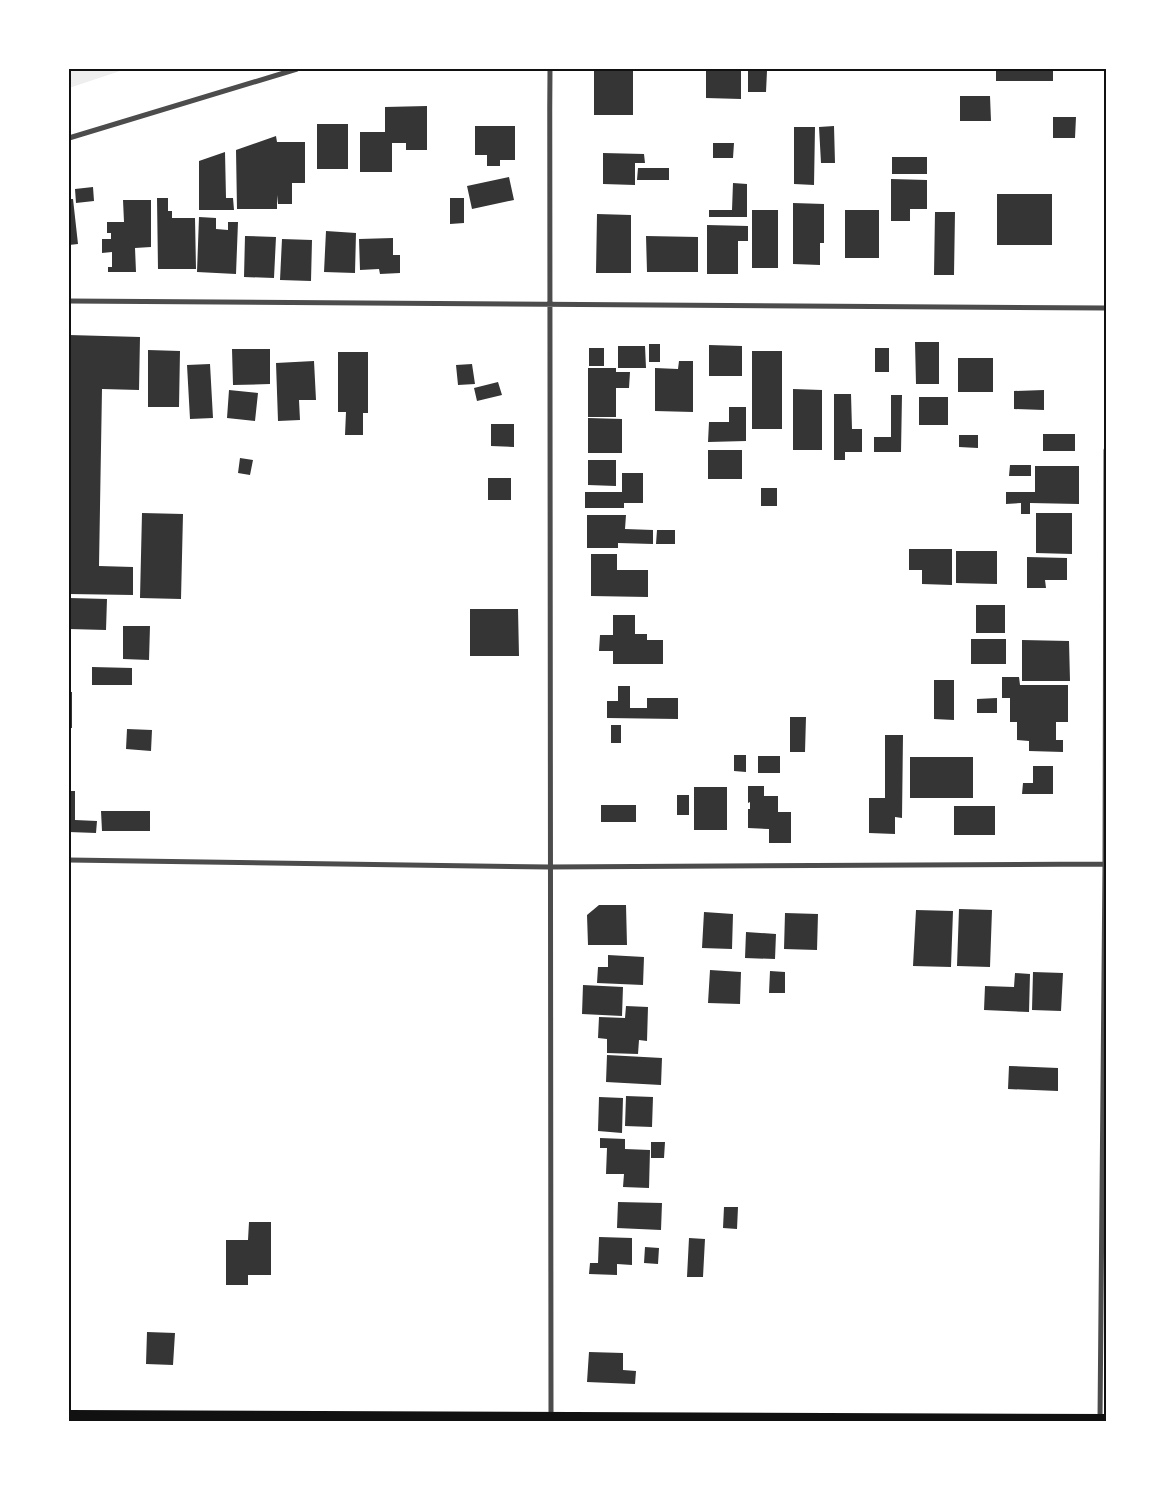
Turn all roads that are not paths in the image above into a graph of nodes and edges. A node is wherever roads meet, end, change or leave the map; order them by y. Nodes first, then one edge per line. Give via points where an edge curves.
1 (297, 69) edge
2 (550, 69) edge
3 (69, 138) edge
4 (69, 301) edge
5 (548, 304) junction
6 (1106, 308) edge
7 (1106, 450) edge
8 (69, 860) edge
9 (1106, 864) edge
10 (549, 867) junction
11 (69, 1415) edge
12 (551, 1416) junction
13 (1103, 1419) edge

1 - 3 street
2 - 5 street
4 - 5 street
5 - 6 street
5 - 10 street
7 - 9 street
8 - 10 street
9 - 10 street
9 - 13 street
10 - 12 street
11 - 12 main road
12 - 13 main road

